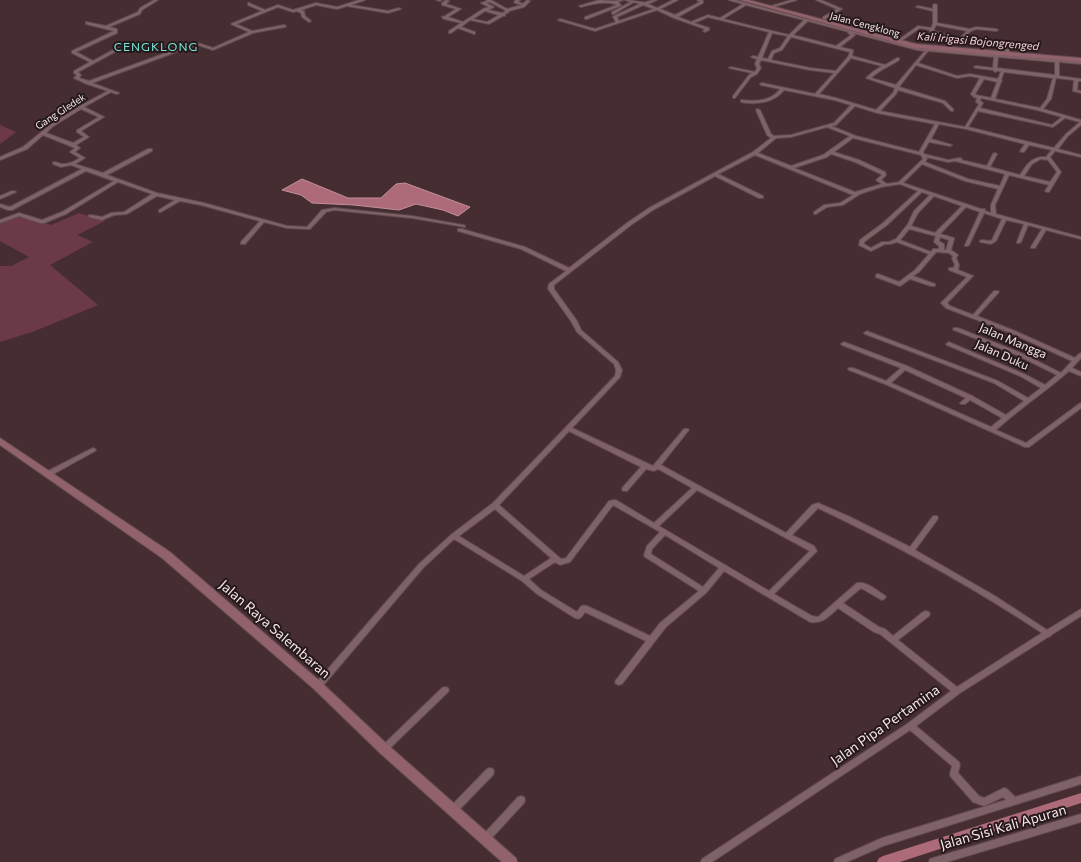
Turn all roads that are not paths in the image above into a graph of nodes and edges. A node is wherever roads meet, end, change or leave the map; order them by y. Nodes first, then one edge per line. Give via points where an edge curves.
1 (156, 0) edge
2 (363, 0) edge
3 (439, 0) edge
4 (518, 0) edge
5 (604, 0) edge
6 (621, 0) edge
7 (627, 0) edge
8 (655, 0) edge
9 (676, 0) edge
10 (699, 0) edge
11 (731, 0) edge
12 (795, 0) edge
13 (818, 0) edge
14 (489, 1) edge
15 (528, 1) edge
16 (616, 2) junction
17 (633, 2) junction
18 (746, 2) edge
19 (249, 4) dead end
20 (644, 4) junction
21 (346, 5) junction
22 (524, 5) junction
23 (935, 5) dead end
24 (581, 6) dead end
25 (770, 7) junction
26 (918, 7) dead end
27 (399, 8) dead end
28 (298, 10) junction
29 (484, 10) junction
30 (507, 10) junction
31 (655, 10) junction
32 (935, 10) junction
33 (265, 11) junction
34 (613, 13) dead end
35 (504, 15) junction
36 (675, 17) junction
37 (800, 17) junction
38 (586, 18) dead end
39 (824, 18) dead end
40 (469, 19) junction
41 (720, 19) junction
42 (560, 20) dead end
43 (811, 20) junction
44 (309, 21) dead end
45 (618, 22) junction
46 (691, 22) junction
47 (86, 23) dead end
48 (463, 23) junction
49 (935, 24) junction
50 (284, 26) dead end
51 (458, 26) junction
52 (106, 27) junction
53 (932, 29) junction
54 (844, 30) junction
55 (970, 30) junction
56 (996, 30) dead end
57 (705, 31) dead end
58 (252, 32) junction
59 (450, 32) dead end
60 (771, 32) junction
61 (474, 33) dead end
62 (790, 36) junction
63 (946, 36) dead end
64 (962, 38) dead end
65 (898, 42) junction
66 (1008, 44) dead end
67 (837, 48) junction
68 (118, 49) dead end
69 (929, 49) junction
70 (1007, 54) junction
71 (997, 55) junction
72 (850, 56) junction
73 (753, 57) dead end
74 (1022, 57) junction
75 (761, 58) junction
76 (898, 59) dead end
77 (769, 60) junction
78 (1059, 60) junction
79 (93, 62) junction
80 (1081, 62) edge
81 (916, 64) junction
82 (886, 66) junction
83 (976, 67) dead end
84 (731, 68) dead end
85 (995, 71) junction
86 (836, 72) junction
87 (1002, 72) junction
88 (756, 73) junction
89 (1056, 76) junction
90 (983, 77) junction
91 (1076, 79) junction
92 (1081, 80) edge
93 (1000, 81) junction
94 (88, 83) junction
95 (762, 84) dead end
96 (783, 88) junction
97 (897, 88) junction
98 (111, 91) junction
99 (1081, 92) edge
100 (117, 93) dead end
101 (816, 95) junction
102 (734, 97) dead end
103 (979, 97) junction
104 (993, 99) junction
105 (742, 101) dead end
106 (854, 105) junction
107 (81, 107) junction
108 (977, 109) junction
109 (1041, 109) junction
110 (758, 110) dead end
111 (952, 110) dead end
112 (877, 112) junction
113 (1064, 116) junction
114 (1081, 122) edge
115 (938, 123) junction
116 (827, 126) junction
117 (966, 128) junction
118 (43, 133) junction
119 (852, 136) junction
120 (774, 138) junction
121 (928, 140) junction
122 (1028, 143) junction
123 (73, 145) junction
124 (950, 145) dead end
125 (1055, 149) junction
126 (150, 150) dead end
127 (1022, 151) dead end
128 (831, 152) junction
129 (755, 153) junction
130 (921, 154) junction
131 (995, 154) dead end
132 (1081, 156) edge
133 (0, 159) edge
134 (1050, 159) junction
135 (921, 162) junction
136 (55, 163) dead end
137 (72, 164) junction
138 (792, 167) junction
139 (988, 168) junction
140 (86, 170) junction
141 (1008, 173) junction
142 (103, 174) junction
143 (716, 175) junction
144 (1022, 176) junction
145 (118, 180) junction
146 (900, 183) junction
147 (1051, 184) junction
148 (886, 185) junction
149 (1001, 188) junction
150 (920, 191) junction
151 (1047, 191) dead end
152 (14, 192) dead end
153 (156, 194) junction
154 (858, 194) junction
155 (933, 195) junction
156 (761, 197) dead end
157 (0, 198) edge
158 (179, 199) junction
159 (966, 205) junction
160 (1, 206) edge
161 (982, 210) junction
162 (161, 211) dead end
163 (816, 212) dead end
164 (994, 215) junction
165 (91, 216) dead end
166 (1005, 218) junction
167 (264, 221) junction
168 (0, 222) edge
169 (1026, 224) junction
170 (908, 227) junction
171 (1044, 229) junction
172 (938, 235) junction
173 (1081, 238) edge
174 (896, 240) junction
175 (982, 242) dead end
176 (1019, 242) dead end
177 (243, 243) dead end
178 (967, 245) dead end
179 (1033, 247) dead end
180 (941, 251) junction
181 (949, 252) junction
182 (932, 254) junction
183 (570, 270) junction
184 (878, 276) dead end
185 (910, 277) junction
186 (933, 285) dead end
187 (996, 292) dead end
188 (974, 317) junction
189 (956, 329) dead end
190 (868, 333) dead end
191 (844, 344) dead end
192 (949, 344) dead end
193 (1081, 354) edge
194 (1075, 360) junction
195 (905, 367) junction
196 (1068, 368) junction
197 (851, 369) dead end
198 (1081, 374) edge
199 (1061, 375) junction
200 (887, 383) junction
201 (1046, 388) junction
202 (971, 397) junction
203 (1029, 401) junction
204 (962, 403) dead end
205 (1081, 405) edge
206 (1005, 417) junction
207 (569, 429) junction
208 (686, 430) dead end
209 (992, 430) junction
210 (0, 441) edge
211 (93, 450) dead end
212 (645, 466) junction
213 (657, 466) junction
214 (48, 474) junction
215 (697, 488) junction
216 (625, 489) dead end
217 (495, 505) junction
218 (935, 518) dead end
219 (654, 526) junction
220 (664, 532) junction
221 (454, 536) junction
222 (787, 536) junction
223 (911, 551) junction
224 (554, 559) junction
225 (723, 568) junction
226 (524, 579) junction
227 (704, 590) junction
228 (769, 595) junction
229 (882, 597) dead end
230 (838, 604) junction
231 (1081, 612) edge
232 (926, 614) dead end
233 (1048, 634) junction
234 (651, 640) junction
235 (893, 640) junction
236 (619, 682) dead end
237 (318, 686) junction
238 (445, 690) dead end
239 (957, 691) junction
240 (910, 726) junction
241 (384, 749) junction
242 (490, 772) dead end
243 (1081, 780) edge
244 (521, 800) dead end
245 (1013, 801) junction
246 (453, 810) junction
247 (1081, 818) edge
248 (485, 839) junction
249 (511, 862) edge
250 (705, 862) edge
251 (838, 862) edge
252 (933, 862) edge

1 - 52 street via 141,9 140,13
2 - 21 street
3 - 48 street via 447,1 443,4 459,9 443,17
4 - 22 street via 516,2
5 - 16 street
5 - 24 street
6 - 16 street
7 - 17 street
8 - 20 street
9 - 31 street
10 - 36 street via 702,2
11 - 18 street
12 - 25 street
13 - 39 street via 840,10
14 - 29 street via 483,3 492,7
14 - 30 street
15 - 22 street
16 - 38 street via 619,5
17 - 20 street
17 - 34 street
18 - 25 main road, Jalan Cengklong
18 - 37 street
18 - 41 street
19 - 33 street
20 - 31 street
20 - 45 street via 615,18
21 - 27 street via 388,12
21 - 28 street via 336,8 316,4
22 - 30 street
23 - 32 street
25 - 37 main road, Jalan Cengklong
26 - 32 street
28 - 33 street via 293,11 276,5
28 - 44 street via 304,13 303,16
29 - 35 street
29 - 40 street
30 - 35 street
31 - 36 street
31 - 45 street
32 - 49 street
33 - 58 street via 232,24
35 - 40 street via 488,23
36 - 46 street
37 - 43 main road, Jalan Cengklong
40 - 48 street
41 - 46 street via 707,16
41 - 60 street
42 - 45 street via 593,30
43 - 54 street
43 - 62 street
43 - 65 main road, Jalan Cengklong
46 - 57 street via 708,29
47 - 52 street
48 - 51 street
49 - 53 street
49 - 55 street
50 - 58 street
51 - 59 street
51 - 61 street
52 - 79 street via 117,31 73,52
53 - 63 street via 932,32
53 - 65 street via 919,27
54 - 67 street via 853,35
54 - 69 street via 894,44
55 - 56 street
55 - 64 street
58 - 94 street via 213,49 198,44 182,48
60 - 62 street
60 - 75 street
62 - 67 street
62 - 77 street
65 - 69 main road, Jalan Cengklong
66 - 70 street
67 - 72 street via 852,51
68 - 79 street
69 - 71 main road, Jalan Cengklong
69 - 81 street
70 - 71 main road, Jalan Cengklong
70 - 74 main road, Jalan Cengklong
71 - 74 street
71 - 85 street
72 - 82 street
72 - 86 street
73 - 75 street
74 - 78 main road, Jalan Cengklong
75 - 77 street
75 - 88 street via 757,63 759,67
76 - 82 street
77 - 86 street
78 - 80 main road, Jalan Cengklong
78 - 89 street
79 - 94 street via 75,72 79,75 76,78
81 - 90 street via 957,77
81 - 97 street
82 - 97 street via 881,66 868,78
83 - 85 street
84 - 88 street
85 - 87 street
86 - 101 street
87 - 89 street
87 - 93 street
88 - 102 street via 750,76
89 - 91 street
89 - 109 street via 1048,101
90 - 93 street
90 - 103 street via 973,94
91 - 92 street
91 - 99 street via 1075,91
93 - 104 street
94 - 98 street, Gang Gledek
95 - 96 street
96 - 101 street
96 - 105 street via 777,95 762,101
97 - 111 street via 944,102
97 - 112 street
98 - 100 street
98 - 107 street, Gang Gledek
101 - 106 street
103 - 104 street
103 - 108 street via 978,102 981,103
104 - 109 street
106 - 112 street
106 - 116 street via 835,124
107 - 118 street, Gang Gledek
107 - 123 street via 102,117 78,130 87,137
108 - 113 street via 1051,126 1055,126
108 - 117 street
109 - 113 street
110 - 120 street via 769,135
112 - 115 street
113 - 114 street
114 - 125 street
115 - 117 street
115 - 121 street
116 - 119 street
116 - 120 street
117 - 122 street
118 - 123 street
118 - 133 street, Gang Gledek via 26,148
119 - 128 street
119 - 130 street
120 - 129 street
121 - 124 street
121 - 130 street
122 - 125 street
122 - 127 street
123 - 137 street via 78,148 72,152 83,158
125 - 132 street
125 - 134 street via 1049,156
126 - 142 street
128 - 138 street
128 - 148 street via 883,173 878,180
129 - 138 street
129 - 143 street
130 - 135 street via 926,157
130 - 139 street
131 - 139 street
134 - 144 street via 1040,158 1030,163
134 - 147 street via 1059,172
135 - 146 street
135 - 149 street via 967,180
136 - 137 street via 61,166
137 - 140 street
138 - 154 street
139 - 141 street
140 - 142 street
140 - 160 street via 12,208
141 - 144 street
141 - 149 street
142 - 145 street
143 - 156 street
143 - 183 street via 640,216
144 - 147 street
145 - 153 street
145 - 168 street via 64,213 42,222 19,214
146 - 148 street
146 - 150 street
147 - 151 street
148 - 154 street
149 - 164 street via 993,205
150 - 155 street
150 - 174 street via 885,224 860,243 871,250
152 - 157 street
153 - 158 street
153 - 165 street via 125,213 113,214 102,219
154 - 163 street via 841,204 826,206
155 - 159 street
155 - 170 street via 916,212
158 - 162 street
158 - 167 street
159 - 161 street
159 - 172 street
161 - 164 street
161 - 178 street
164 - 166 street
166 - 169 street
166 - 175 street via 994,241
167 - 177 street
167 - 183 street via 287,227 308,228 326,210 343,209 412,217 462,228 523,248
169 - 171 street
169 - 176 street
170 - 172 street
170 - 174 street
171 - 173 street
171 - 179 street
172 - 180 street via 936,242 942,245
172 - 181 street via 952,238
174 - 182 street
180 - 181 street
180 - 182 street via 935,250
181 - 188 street via 956,255 954,258 957,265 953,270 970,276 944,303
182 - 185 street
183 - 207 street via 551,285 551,289 579,331 616,363 619,370 618,376
184 - 185 street via 900,284
185 - 186 street
187 - 188 street
188 - 194 street
189 - 199 street, Jalan Mangga via 1019,354
190 - 203 street via 996,382
191 - 195 street
192 - 201 street, Jalan Duku
193 - 194 street
194 - 196 street
195 - 200 street
195 - 202 street
196 - 198 street
196 - 199 street
197 - 200 street
199 - 201 street
200 - 209 street
201 - 203 street
202 - 204 street
202 - 206 street
203 - 206 street
205 - 209 street via 1027,446
206 - 209 street
207 - 212 street
207 - 217 street
208 - 213 street
210 - 214 main road, Jalan Raya Salembaran
211 - 214 street
212 - 213 street via 654,469
212 - 216 street
213 - 215 street
214 - 237 main road, Jalan Raya Salembaran via 166,555
215 - 219 street
215 - 222 street
217 - 221 street
217 - 224 street
218 - 223 street
219 - 220 street
219 - 224 street via 614,502 568,560 560,562
220 - 225 street
220 - 227 street via 649,548 647,555
221 - 226 street
221 - 237 street via 404,584
222 - 223 street via 818,505
222 - 228 street via 814,551
223 - 233 street
224 - 226 street
225 - 227 street
225 - 228 street
226 - 234 street via 539,592 578,616 584,608
227 - 234 street via 663,625
228 - 230 street via 813,620 820,618
229 - 230 street via 860,585
230 - 235 street
231 - 233 street, Jalan Pipa Pertamina
232 - 235 street
233 - 239 street, Jalan Pipa Pertamina
234 - 236 street
235 - 239 street
237 - 241 main road, Jalan Raya Salembaran
238 - 241 street
239 - 240 street, Jalan Pipa Pertamina
240 - 245 street via 956,765 954,774 976,798 984,802 1004,792
240 - 250 street, Jalan Pipa Pertamina
241 - 246 main road, Jalan Raya Salembaran
242 - 246 street
243 - 245 street
244 - 248 street
245 - 251 street via 882,842
246 - 248 main road, Jalan Raya Salembaran
247 - 252 street, Jalan Sisi Kali Apuran
248 - 249 main road, Jalan Raya Salembaran

